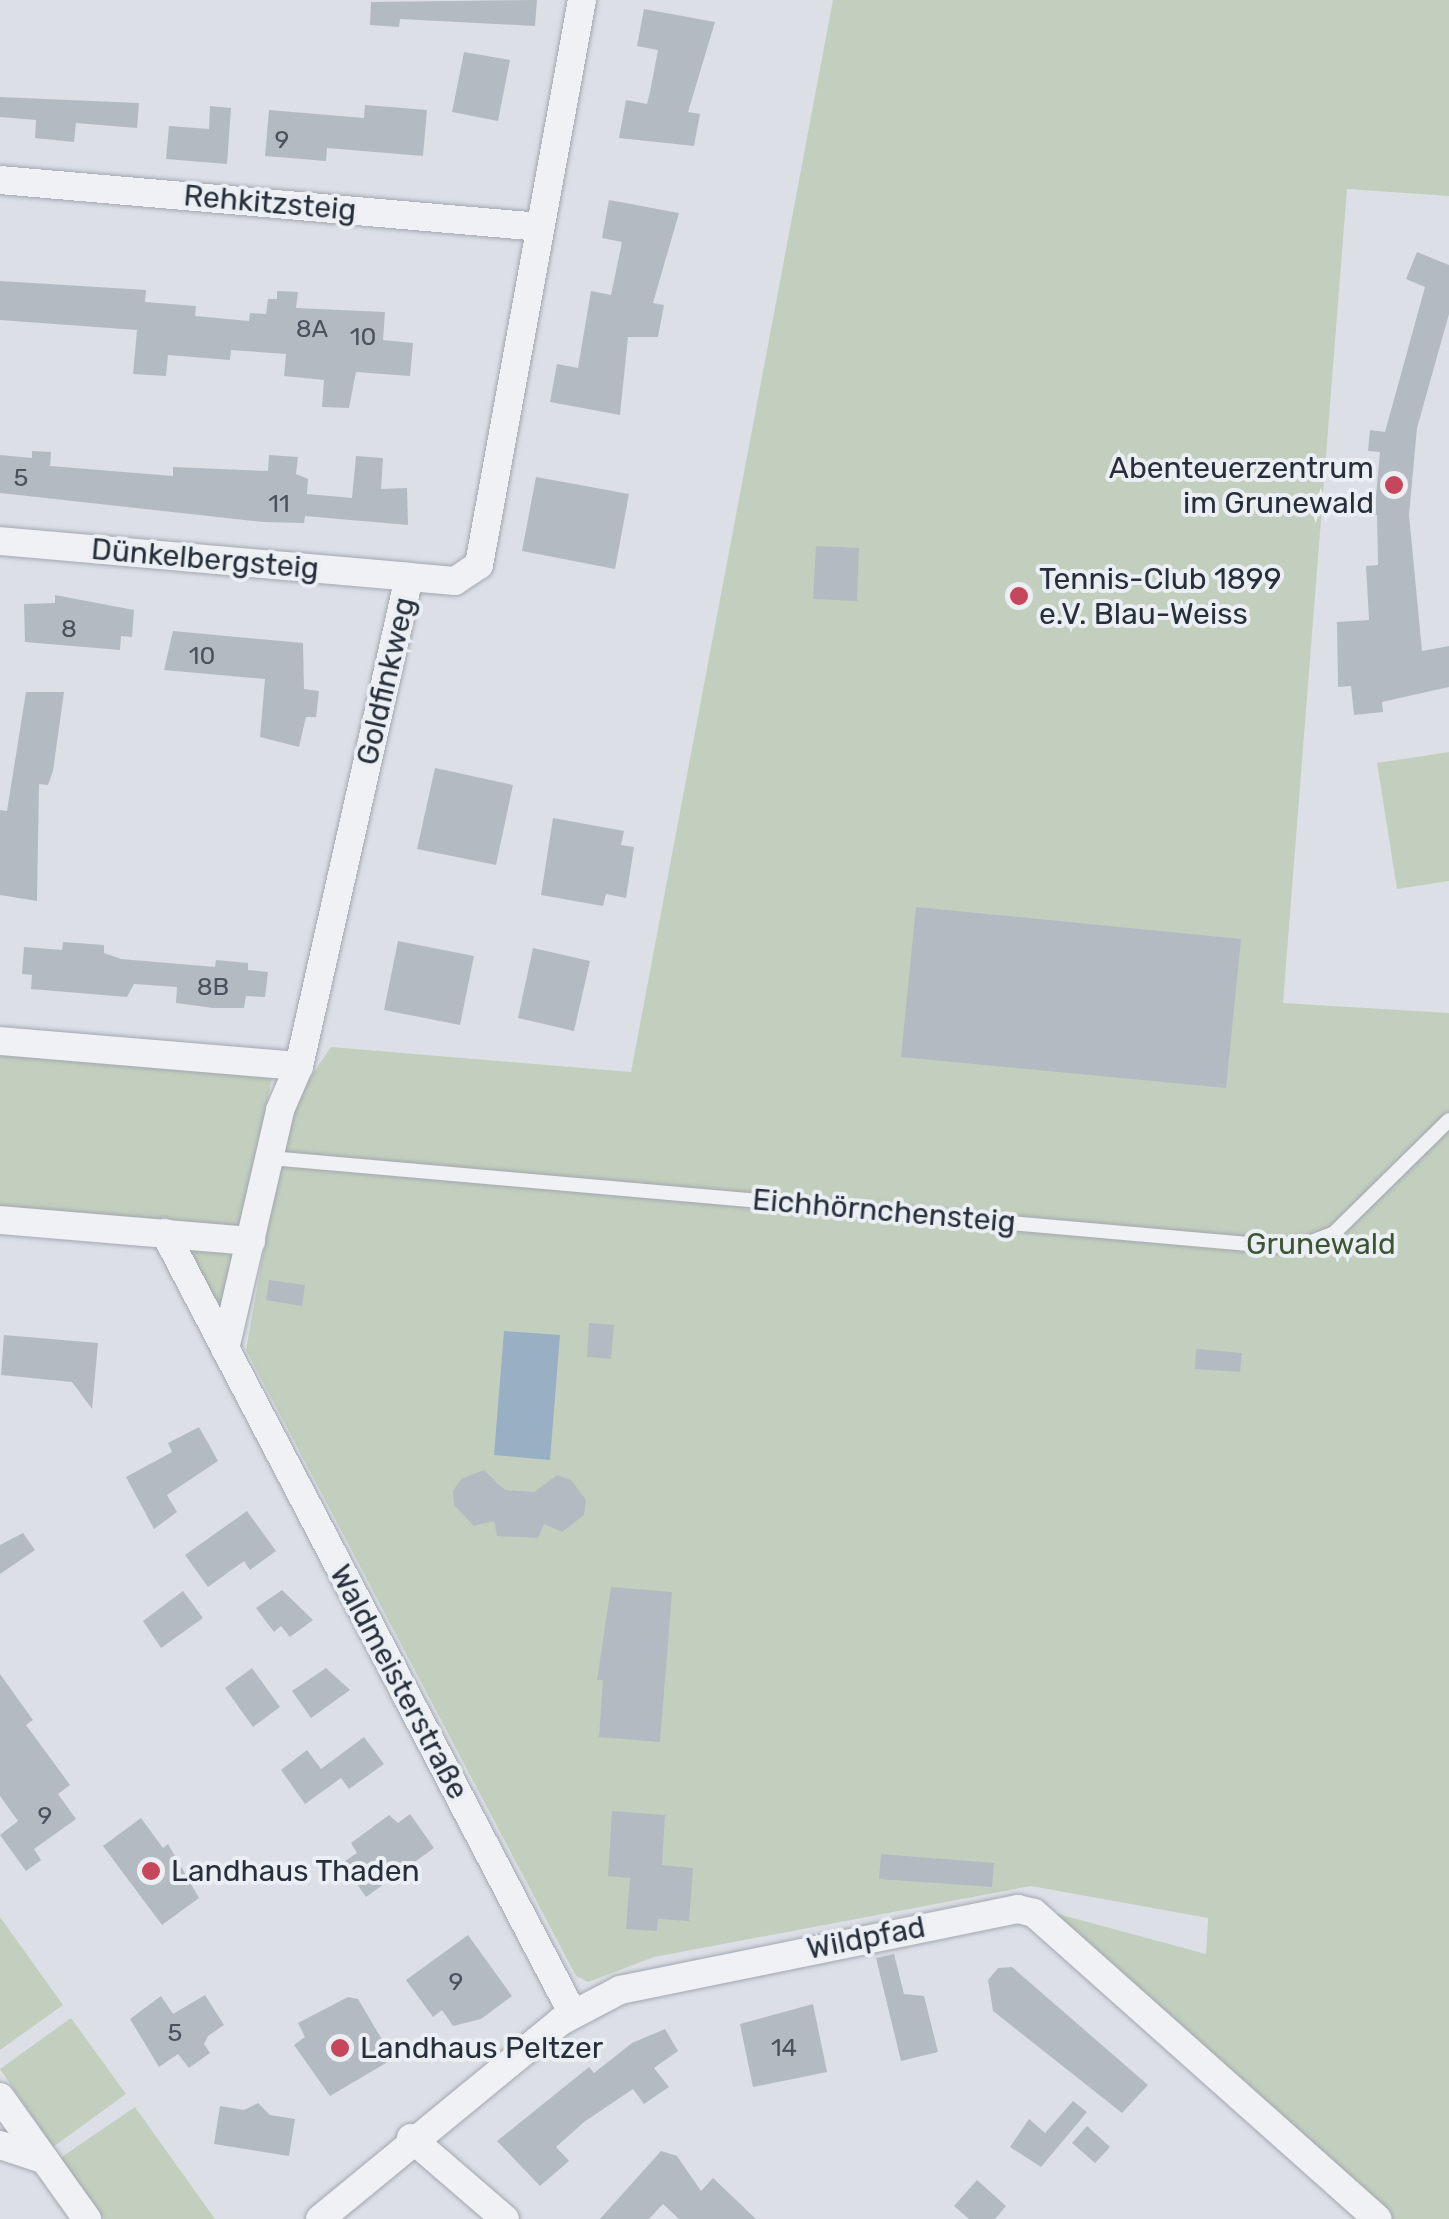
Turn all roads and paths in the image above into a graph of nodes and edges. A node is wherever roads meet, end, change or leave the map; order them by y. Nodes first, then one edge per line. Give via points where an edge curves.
1 (582, 0) edge
2 (0, 180) edge
3 (540, 227) junction
4 (0, 541) edge
5 (409, 576) junction
6 (0, 1040) edge
7 (299, 1066) junction
8 (1449, 1120) edge
9 (270, 1158) junction
10 (0, 1220) edge
11 (166, 1233) junction
12 (251, 1241) junction
13 (225, 1349) junction
14 (573, 2014) junction
15 (0, 2097) edge
16 (411, 2138) junction
17 (0, 2146) edge
18 (45, 2160) junction
19 (87, 2219) edge
20 (320, 2219) edge
21 (505, 2219) edge
22 (1377, 2219) edge

1 - 3 street, Goldfinkweg
2 - 3 street, Rehkitzsteig
3 - 5 street, Goldfinkweg via 478,565 454,580
4 - 5 street, Dünkelbergsteig
5 - 7 street, Goldfinkweg
6 - 7 street
7 - 9 street, Goldfinkweg
8 - 9 lane, Eichhörnchensteig via 1334,1233 1306,1244 1272,1246
9 - 12 street, Goldfinkweg
10 - 11 street
11 - 12 street
11 - 13 street, Waldmeisterstraße
12 - 13 street
13 - 14 street, Waldmeisterstraße
14 - 16 street, Wildpfad
14 - 22 street, Wildpfad via 656,1978 1018,1908 1034,1913
15 - 18 street
16 - 20 street, Wildpfad
16 - 21 street
17 - 18 street
18 - 19 street

